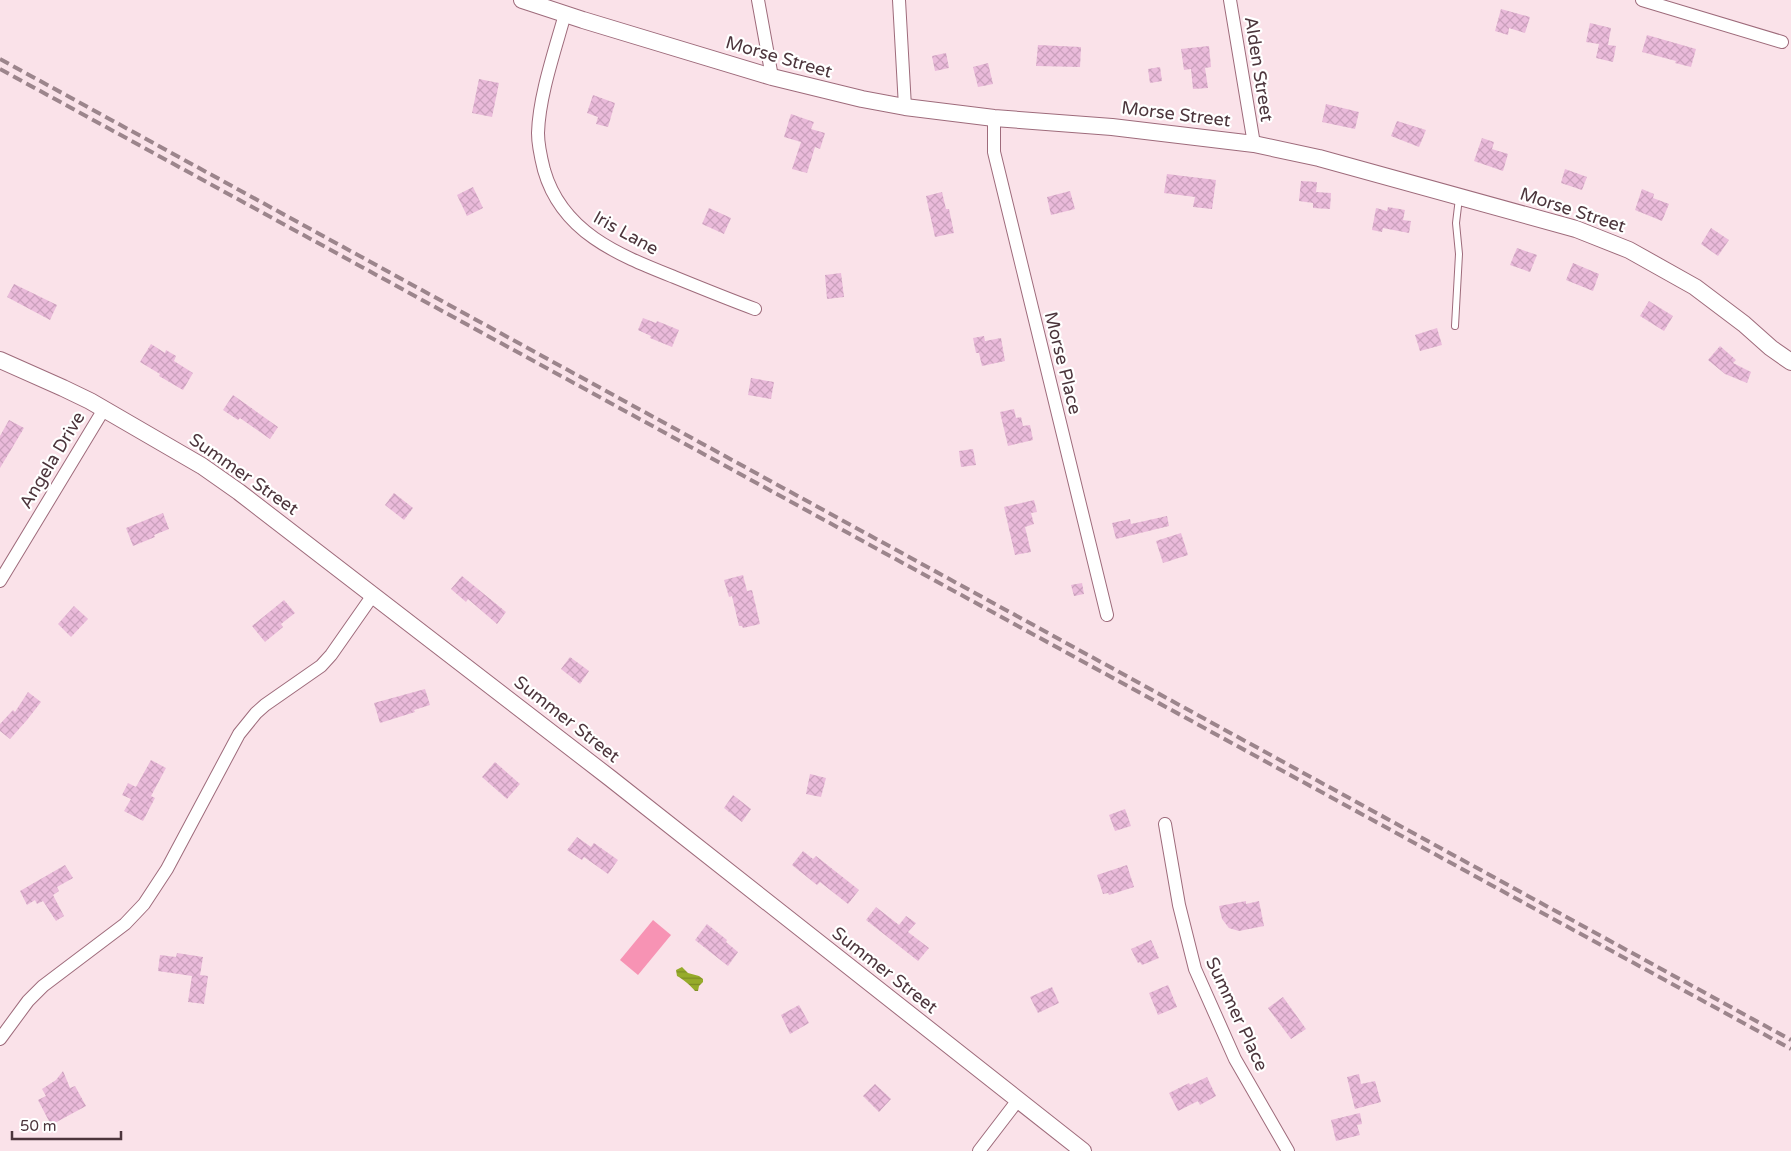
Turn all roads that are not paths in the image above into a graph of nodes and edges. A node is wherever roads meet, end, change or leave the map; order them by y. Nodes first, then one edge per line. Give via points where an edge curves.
1 (522, 0) edge
2 (758, 0) edge
3 (899, 0) edge
4 (1230, 0) edge
5 (1642, 0) edge
6 (565, 14) junction
7 (1782, 42) dead end
8 (772, 76) junction
9 (905, 107) junction
10 (994, 118) junction
11 (1254, 144) junction
12 (1460, 197) junction
13 (755, 310) dead end
14 (1454, 326) dead end
15 (0, 360) edge
16 (1791, 362) edge
17 (104, 409) junction
18 (0, 581) edge
19 (374, 594) junction
20 (1107, 615) dead end
21 (1165, 824) dead end
22 (0, 1039) edge
23 (1018, 1100) junction
24 (979, 1151) edge
25 (1083, 1151) edge
26 (1288, 1151) edge

1 - 6 street, Morse Street
2 - 8 street
3 - 9 street
4 - 11 street, Alden Street
5 - 7 street
6 - 8 street, Morse Street
6 - 13 street, Iris Lane via 541,104 538,131 546,178 559,203 583,232 617,252
8 - 9 street, Morse Street
9 - 10 street, Morse Street
10 - 11 street, Morse Street via 1112,127
10 - 20 street, Morse Place via 994,152
11 - 12 street, Morse Street via 1319,158
12 - 14 lane via 1456,223 1459,254
12 - 16 street, Morse Street via 1576,229 1629,250 1695,287
15 - 17 street, Summer Street
17 - 18 street, Angela Drive
17 - 19 street, Summer Street via 217,476
19 - 22 street via 331,656 265,705 239,734 167,869 144,904 125,924 43,986
19 - 23 street, Summer Street
21 - 26 street, Summer Place via 1179,905 1195,969 1236,1059
23 - 24 street
23 - 25 street, Summer Street

